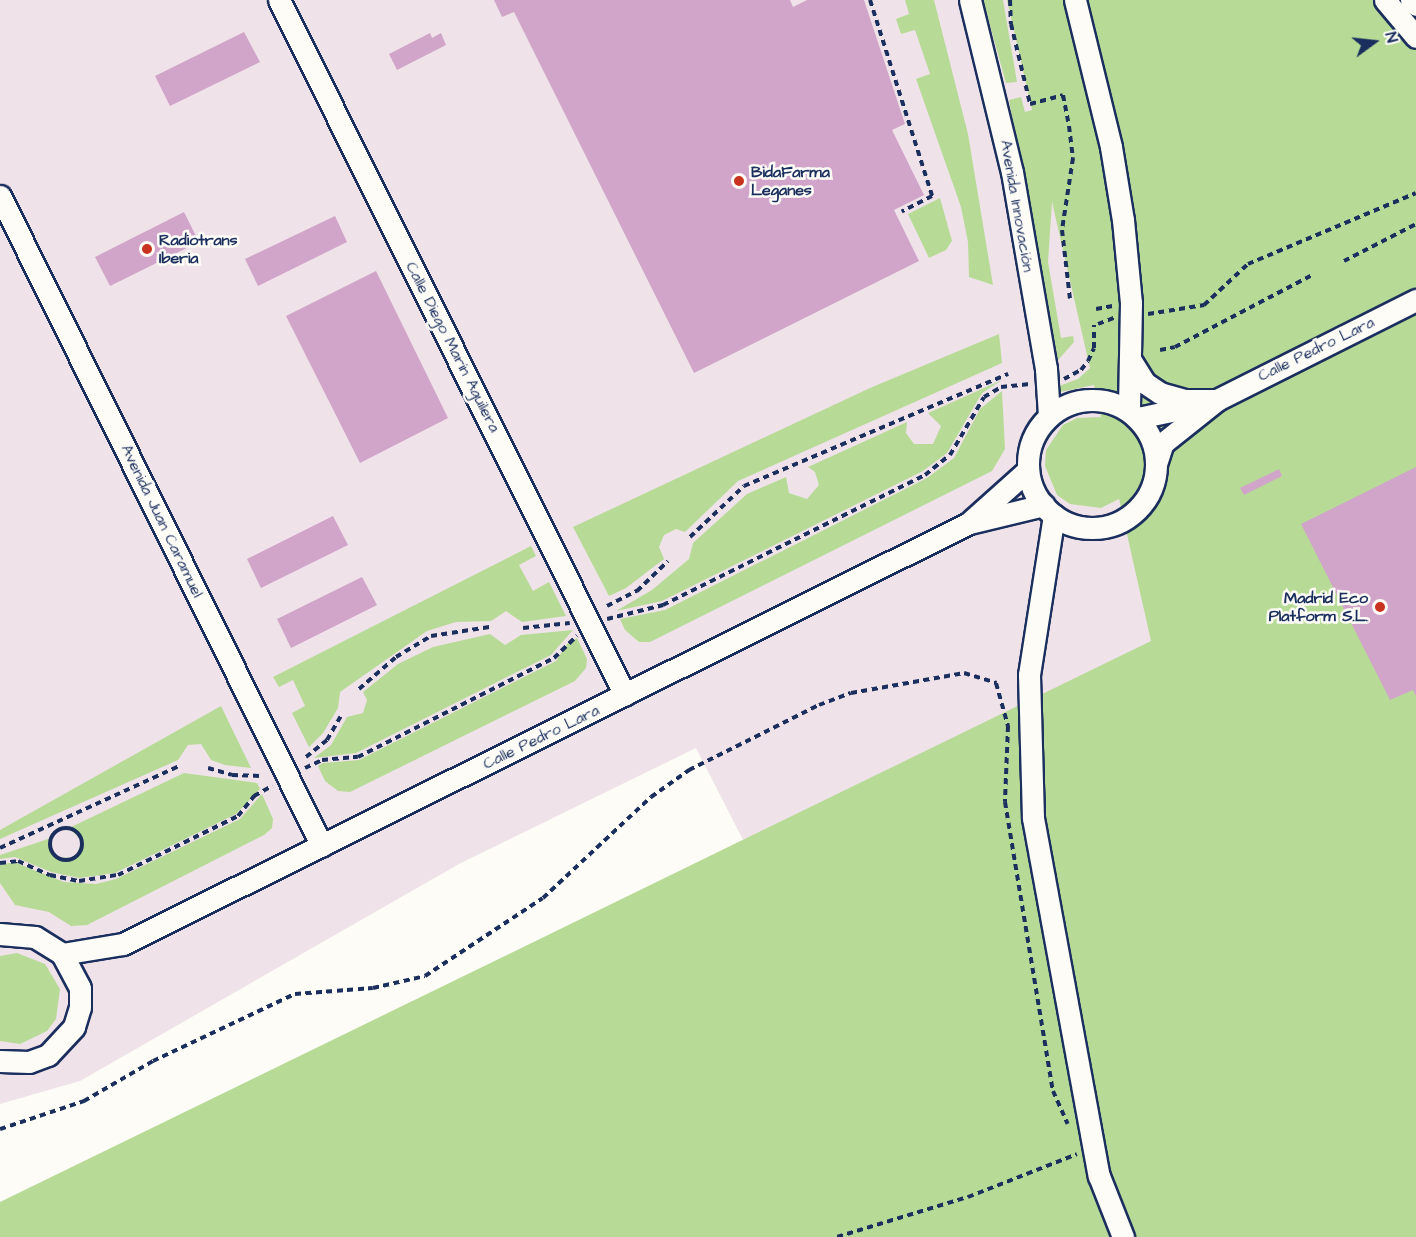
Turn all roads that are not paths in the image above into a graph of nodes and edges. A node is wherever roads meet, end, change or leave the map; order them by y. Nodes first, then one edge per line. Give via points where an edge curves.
1 (279, 0) edge
2 (970, 0) edge
3 (1075, 0) edge
4 (1385, 0) edge
5 (1411, 0) edge
6 (1416, 5) edge
7 (1416, 37) edge
8 (0, 196) edge
9 (1416, 300) edge
10 (1130, 359) junction
11 (1217, 400) junction
12 (1134, 415) junction
13 (1049, 416) junction
14 (1156, 465) junction
15 (1028, 470) junction
16 (1049, 510) junction
17 (969, 523) junction
18 (625, 695) junction
19 (322, 846) junction
20 (0, 934) edge
21 (112, 949) junction
22 (62, 954) junction
23 (80, 988) junction
24 (0, 1061) edge
25 (1123, 1237) edge

1 - 18 street, Calle Diego Marín Aguilera via 583,624
2 - 13 street, Avenida Innovación via 1012,172 1047,382
3 - 10 street via 1111,147 1130,276
4 - 7 street
5 - 6 street
8 - 19 street, Avenida Juan Caramuel
9 - 11 street, Calle Pedro Lara
10 - 11 street via 1145,382 1160,393 1185,400
10 - 12 street
11 - 12 street, Calle Pedro Lara
11 - 14 street, Calle Pedro Lara via 1163,443
12 - 13 street via 1117,404 1089,399 1061,407
12 - 14 street via 1152,440
13 - 15 street via 1029,450
14 - 16 street via 1145,501 1120,521 1089,528
15 - 16 street
15 - 17 street, Calle Pedro Lara
16 - 17 street, Calle Pedro Lara
16 - 25 street via 1029,675 1032,818 1099,1176
17 - 18 street, Calle Pedro Lara
18 - 19 street, Calle Pedro Lara
19 - 21 street, Calle Pedro Lara
20 - 22 street via 35,937
21 - 22 street, Calle Pedro Lara
21 - 23 street, Calle Pedro Lara
22 - 23 street
23 - 24 street via 75,1027 63,1043 48,1055 29,1062

